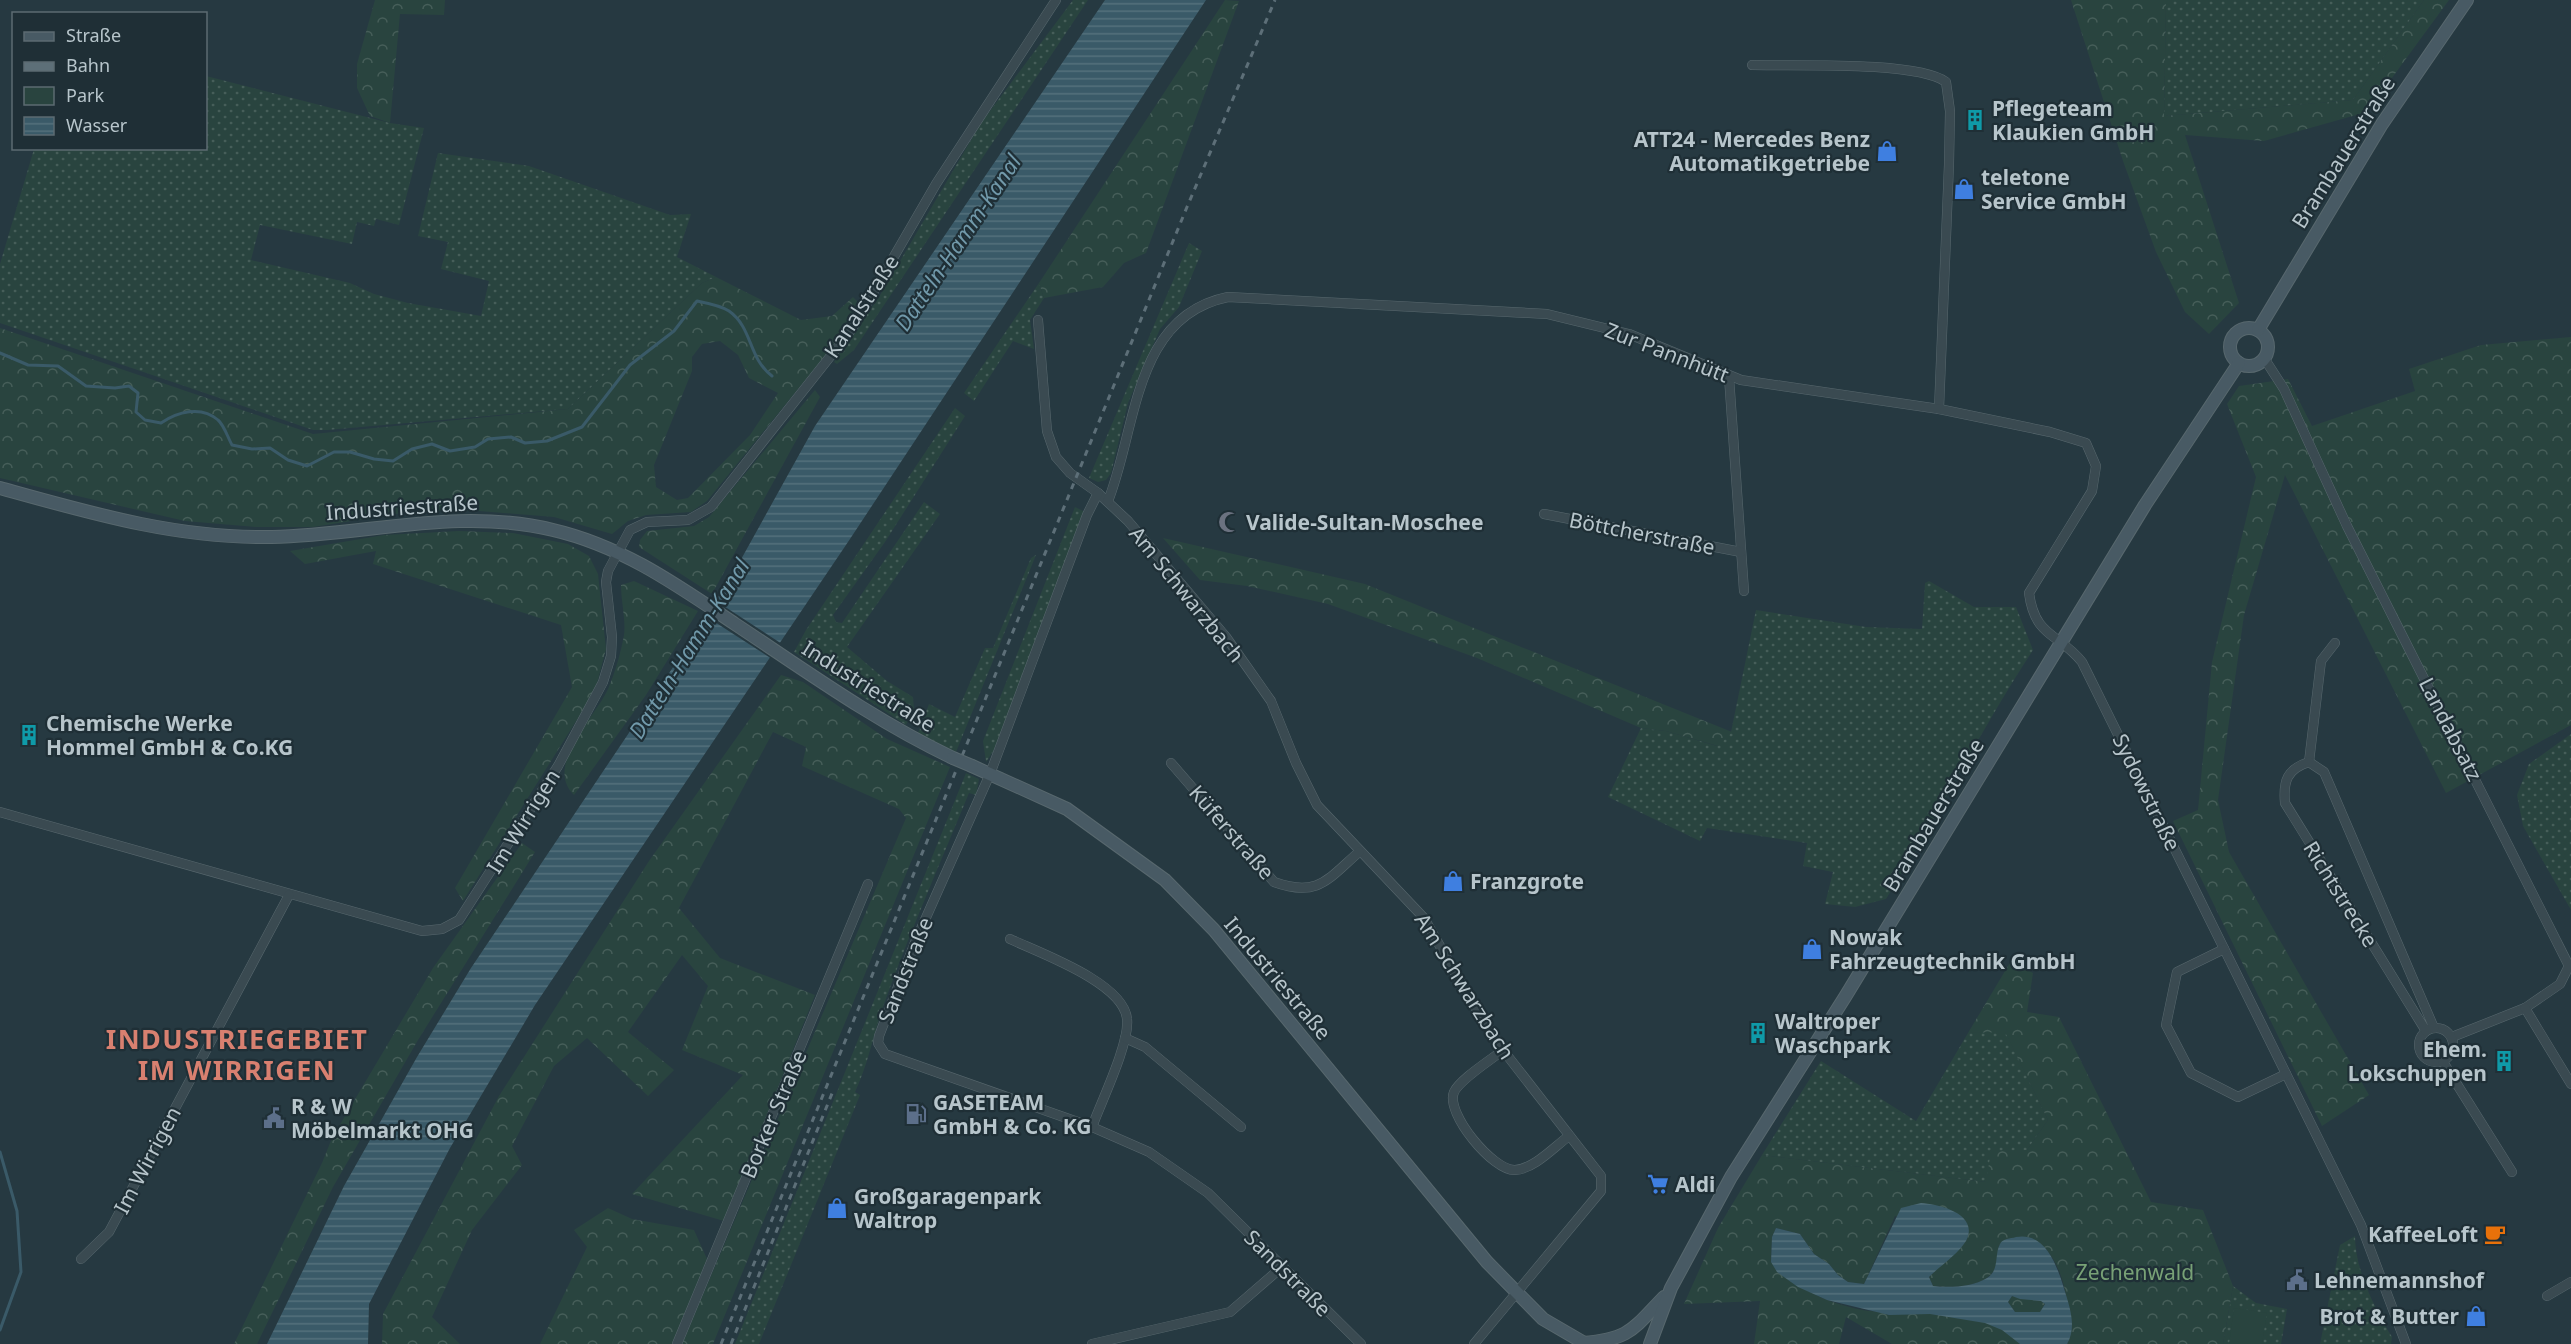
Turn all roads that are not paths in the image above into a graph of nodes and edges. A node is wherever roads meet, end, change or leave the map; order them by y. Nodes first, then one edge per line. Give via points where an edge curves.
1 (1056, 0) edge
2 (2467, 0) edge
3 (1752, 65) dead end
4 (1038, 320) dead end
5 (2258, 330) junction
6 (2264, 358) junction
7 (2240, 363) junction
8 (1729, 377) junction
9 (1939, 409) junction
10 (0, 488) edge
11 (1098, 493) junction
12 (1108, 501) junction
13 (1544, 514) dead end
14 (617, 551) junction
15 (1741, 552) junction
16 (1744, 591) dead end
17 (2060, 642) junction
18 (2335, 643) dead end
19 (2309, 762) junction
20 (1171, 763) dead end
21 (990, 774) junction
22 (0, 812) edge
23 (1359, 852) junction
24 (868, 884) dead end
25 (289, 895) junction
26 (1010, 939) dead end
27 (2224, 949) junction
28 (2525, 1008) junction
29 (2430, 1029) junction
30 (2452, 1037) junction
31 (1125, 1038) junction
32 (1503, 1050) junction
33 (2443, 1062) junction
34 (2286, 1074) junction
35 (2571, 1084) edge
36 (1092, 1127) junction
37 (1241, 1128) dead end
38 (1569, 1136) junction
39 (2512, 1172) dead end
40 (81, 1259) dead end
41 (1282, 1267) junction
42 (2571, 1282) edge
43 (1669, 1292) junction
44 (1516, 1294) junction
45 (2547, 1296) dead end
46 (677, 1344) edge
47 (1092, 1344) edge
48 (1361, 1344) edge
49 (1474, 1344) edge
50 (1585, 1344) edge
51 (1650, 1344) edge
52 (2406, 1344) edge

1 - 14 street, Kanalstraße via 936,184 852,329 711,507 688,520 638,525 630,530
2 - 5 main road, Brambauerstraße via 2382,124
3 - 9 street via 1926,72 1946,82 1949,164
4 - 11 street, Am Schwarzbach via 1051,447 1070,473
5 - 6 main road via 2268,343
5 - 7 main road via 2241,330 2232,339 2232,355
6 - 7 main road via 2252,365
6 - 28 street, Landabsatz via 2284,389 2347,526 2564,952 2569,966 2560,984
7 - 17 main road, Brambauerstraße via 2160,481
8 - 9 street, Zur Pannhütt
8 - 12 street, Zur Pannhütt via 1629,334 1546,314 1228,297 1198,305 1184,314 1159,345 1137,397
8 - 15 street, Böttcherstraße
9 - 17 street, Zur Pannhütt via 2086,443 2096,466 2092,491 2029,594 2031,613
10 - 14 main road, Industriestraße via 177,532 273,537 444,520 486,520 552,529
11 - 12 street, Am Schwarzbach
11 - 21 street, Sandstraße
12 - 23 street, Am Schwarzbach via 1226,637 1271,701 1317,805
13 - 15 street, Böttcherstraße
14 - 21 main road, Industriestraße, bridge via 651,567 882,721
14 - 25 street, Im Wirrigen via 606,582 612,637 603,682 558,766 459,920 442,929 422,931
15 - 16 street, Böttcherstraße
17 - 27 street, Sydowstraße via 2082,662
17 - 43 main road, Brambauerstraße via 1845,997 1736,1168
18 - 19 street via 2321,661
19 - 29 street, Richtstrecke via 2324,772
19 - 29 street, Richtstrecke via 2288,774 2283,786 2284,803
20 - 23 street, Küferstraße via 1275,882 1296,890 1322,884
21 - 36 street, Sandstraße via 916,940 878,1043 885,1054
21 - 44 main road, Industriestraße via 1067,809 1165,880 1214,930
22 - 25 street, Im Wirrigen
23 - 32 street, Am Schwarzbach via 1424,918
24 - 46 street, Borker Straße
25 - 40 street, Im Wirrigen via 109,1232
26 - 31 street via 1105,986 1121,1000 1127,1018
27 - 34 street, Sydowstraße
27 - 34 street via 2177,972 2166,1025 2191,1073 2238,1097
28 - 30 street
28 - 35 street
29 - 30 street via 2444,1030
29 - 33 street, Richtstrecke via 2419,1041 2421,1054 2428,1061
30 - 33 street via 2453,1052
31 - 36 street
31 - 37 street via 1145,1047
32 - 38 street, Am Schwarzbach
32 - 38 street via 1457,1088 1452,1102 1456,1115 1493,1162 1506,1169 1529,1166
33 - 39 street, Richtstrecke
34 - 52 street, Sydowstraße via 2361,1225
36 - 41 street, Sandstraße via 1149,1152 1208,1193
38 - 44 street, Am Schwarzbach via 1593,1162 1603,1186
41 - 47 street via 1230,1312
41 - 48 street, Sandstraße
42 - 45 street
43 - 50 main road, Brambauerstraße via 1627,1334
43 - 51 main road, Brambauerstraße
44 - 49 street
44 - 50 main road, Industriestraße via 1543,1319

